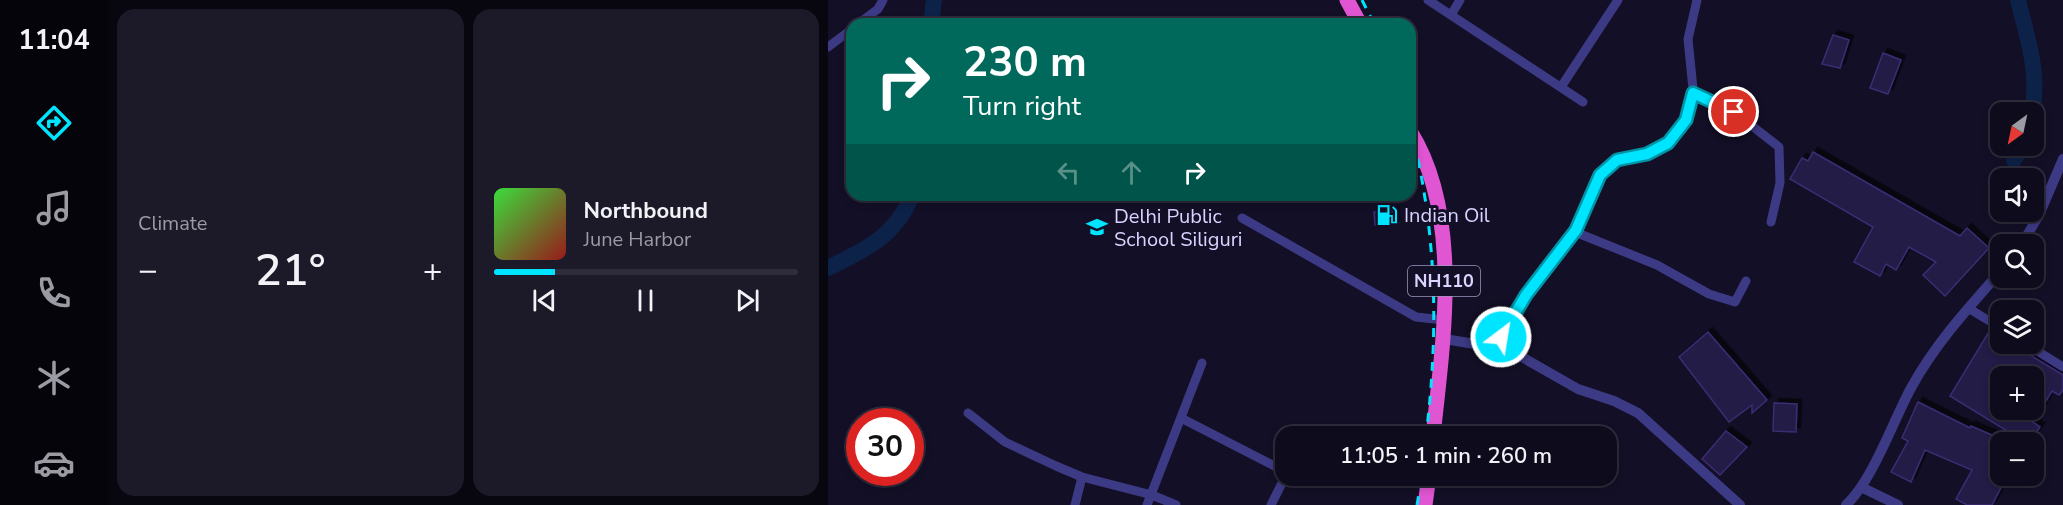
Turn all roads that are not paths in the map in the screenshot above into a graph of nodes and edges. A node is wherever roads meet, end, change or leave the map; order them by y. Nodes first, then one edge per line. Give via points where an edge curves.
1 (883, 0) edge
2 (1347, 0) edge
3 (1428, 0) edge
4 (1460, 0) edge
5 (1618, 0) edge
6 (1697, 0) edge
7 (1450, 15) junction
8 (866, 18) edge
9 (1357, 18) edge
10 (846, 34) edge
11 (828, 47) edge
12 (1561, 87) junction
13 (1693, 93) junction
14 (1583, 102) dead end
15 (1416, 144) edge
16 (2062, 161) edge
17 (1242, 218) dead end
18 (1772, 222) dead end
19 (1575, 232) junction
20 (2028, 234) edge
21 (1746, 281) dead end
22 (1990, 283) edge
23 (1968, 308) junction
24 (1444, 320) junction
25 (1990, 321) edge
26 (1444, 339) junction
27 (1495, 347) junction
28 (2042, 354) edge
29 (1203, 363) dead end
30 (2063, 367) edge
31 (968, 413) dead end
32 (1181, 418) junction
33 (1434, 426) edge
34 (1275, 467) edge
35 (1082, 477) junction
36 (1280, 486) edge
37 (1428, 486) edge
38 (1861, 487) junction
39 (1152, 495) junction
40 (1075, 505) edge
41 (1148, 505) edge
42 (1176, 505) edge
43 (1271, 505) edge
44 (1425, 505) edge
45 (1740, 505) edge
46 (1846, 505) edge
47 (1898, 505) edge

1 - 8 street
2 - 9 highway
3 - 7 street
4 - 7 street
5 - 12 street
6 - 13 street via 1688,39
7 - 12 street
10 - 11 street
12 - 14 street
13 - 18 street via 1734,112 1779,147 1780,183
13 - 19 street via 1686,120 1668,143 1647,154 1617,160 1604,170 1594,184
15 - 24 highway, NH110 via 1430,173 1441,224
16 - 20 street
17 - 24 street via 1416,317
19 - 21 street via 1658,265 1721,299 1735,302
19 - 27 street via 1526,295
22 - 23 street
23 - 25 street
23 - 38 street via 1924,366
24 - 26 highway, NH110
26 - 27 street
26 - 33 highway, NH110
27 - 45 street via 1534,362 1578,389 1626,405
28 - 30 street
29 - 32 street
31 - 35 street via 1005,442
32 - 34 street
32 - 39 street
35 - 39 street
35 - 40 street
36 - 43 street
37 - 44 highway
38 - 46 street
38 - 47 street
39 - 41 street
39 - 42 street

